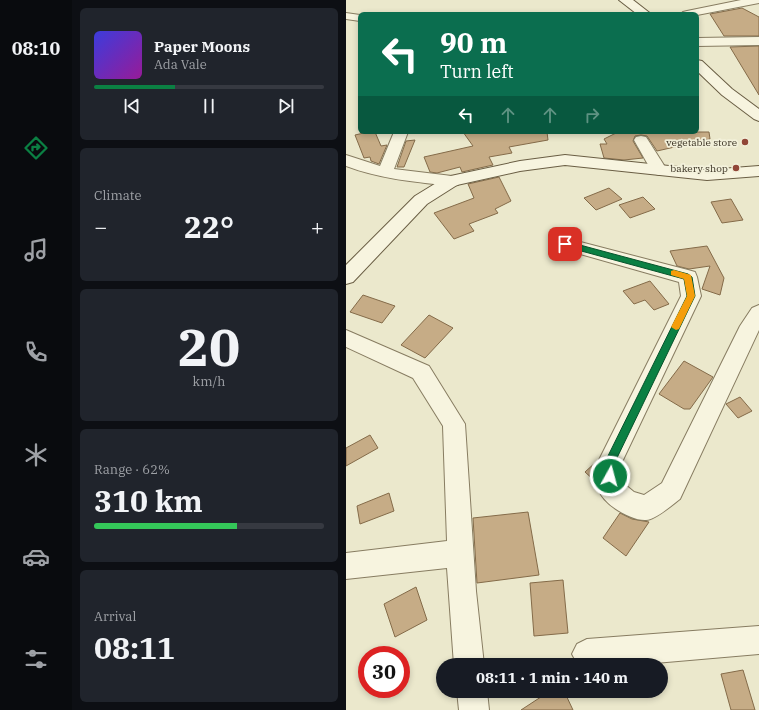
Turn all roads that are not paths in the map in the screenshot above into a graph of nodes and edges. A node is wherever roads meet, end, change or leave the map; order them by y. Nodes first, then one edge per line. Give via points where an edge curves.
1 (625, 0) edge
2 (758, 0) edge
3 (643, 12) edge
4 (697, 12) edge
5 (346, 16) edge
6 (358, 18) edge
7 (759, 41) edge
8 (699, 42) edge
9 (699, 66) edge
10 (759, 116) edge
11 (400, 134) edge
12 (641, 140) dead end
13 (346, 160) edge
14 (659, 170) junction
15 (759, 171) edge
16 (385, 172) junction
17 (452, 182) junction
18 (565, 244) dead end
19 (346, 277) edge
20 (759, 313) edge
21 (346, 338) edge
22 (460, 552) junction
23 (346, 566) edge
24 (759, 640) edge
25 (587, 654) dead end
26 (468, 658) edge
27 (473, 698) edge
28 (474, 710) edge

1 - 3 street
2 - 4 street
5 - 6 street
7 - 8 street
9 - 10 street
11 - 16 street
12 - 14 street
13 - 16 street via 361,167
14 - 15 street via 707,175
14 - 17 street via 565,160 520,166
16 - 17 street
17 - 19 street via 421,200
18 - 20 street via 688,277 691,296 610,462 611,490 627,503 646,508 671,491 747,332
21 - 22 street via 421,372 454,424
22 - 23 street
22 - 26 street
24 - 25 street
27 - 28 street

